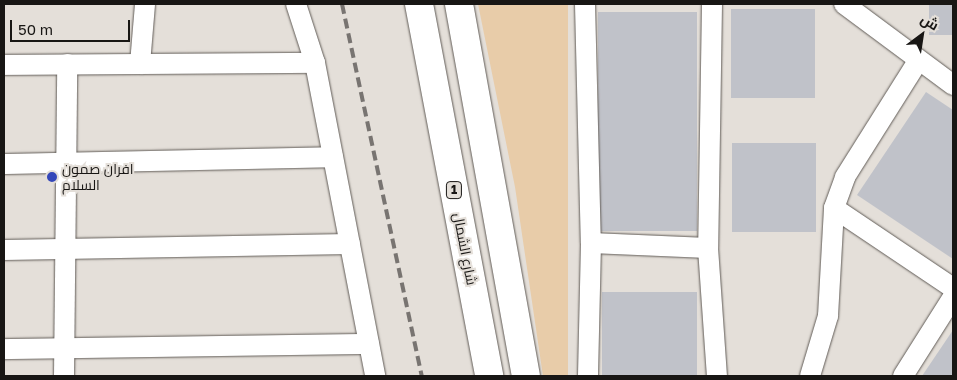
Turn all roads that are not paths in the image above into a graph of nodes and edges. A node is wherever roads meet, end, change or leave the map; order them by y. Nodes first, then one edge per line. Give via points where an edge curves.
1 (146, 4) edge
2 (296, 4) edge
3 (419, 4) edge
4 (459, 4) edge
5 (585, 4) edge
6 (712, 4) edge
7 (844, 4) edge
8 (918, 62) junction
9 (315, 63) junction
10 (67, 64) junction
11 (140, 64) junction
12 (4, 65) edge
13 (953, 85) edge
14 (333, 157) junction
15 (66, 163) junction
16 (4, 164) edge
17 (834, 208) junction
18 (591, 243) junction
19 (350, 244) junction
20 (65, 248) junction
21 (708, 248) junction
22 (4, 250) edge
23 (953, 288) edge
24 (953, 297) edge
25 (369, 344) junction
26 (4, 349) edge
27 (64, 349) junction
28 (64, 376) edge
29 (375, 376) edge
30 (489, 376) edge
31 (526, 376) edge
32 (588, 376) edge
33 (717, 376) edge
34 (810, 376) edge
35 (903, 376) edge

1 - 11 street
2 - 9 street
3 - 30 highway, شارع الشمال / 1
4 - 31 highway
5 - 18 street
6 - 21 street
7 - 8 street
8 - 13 street
8 - 17 street via 845,177
9 - 11 street
9 - 14 street
10 - 11 street
10 - 12 street
10 - 15 street
14 - 15 street
14 - 19 street
15 - 16 street
15 - 20 street
17 - 23 street
17 - 34 street via 828,316
18 - 21 street
18 - 32 street
19 - 20 street
19 - 25 street
20 - 22 street
20 - 27 street
21 - 33 street
24 - 35 street
25 - 27 street
25 - 29 street
26 - 27 street
27 - 28 street

